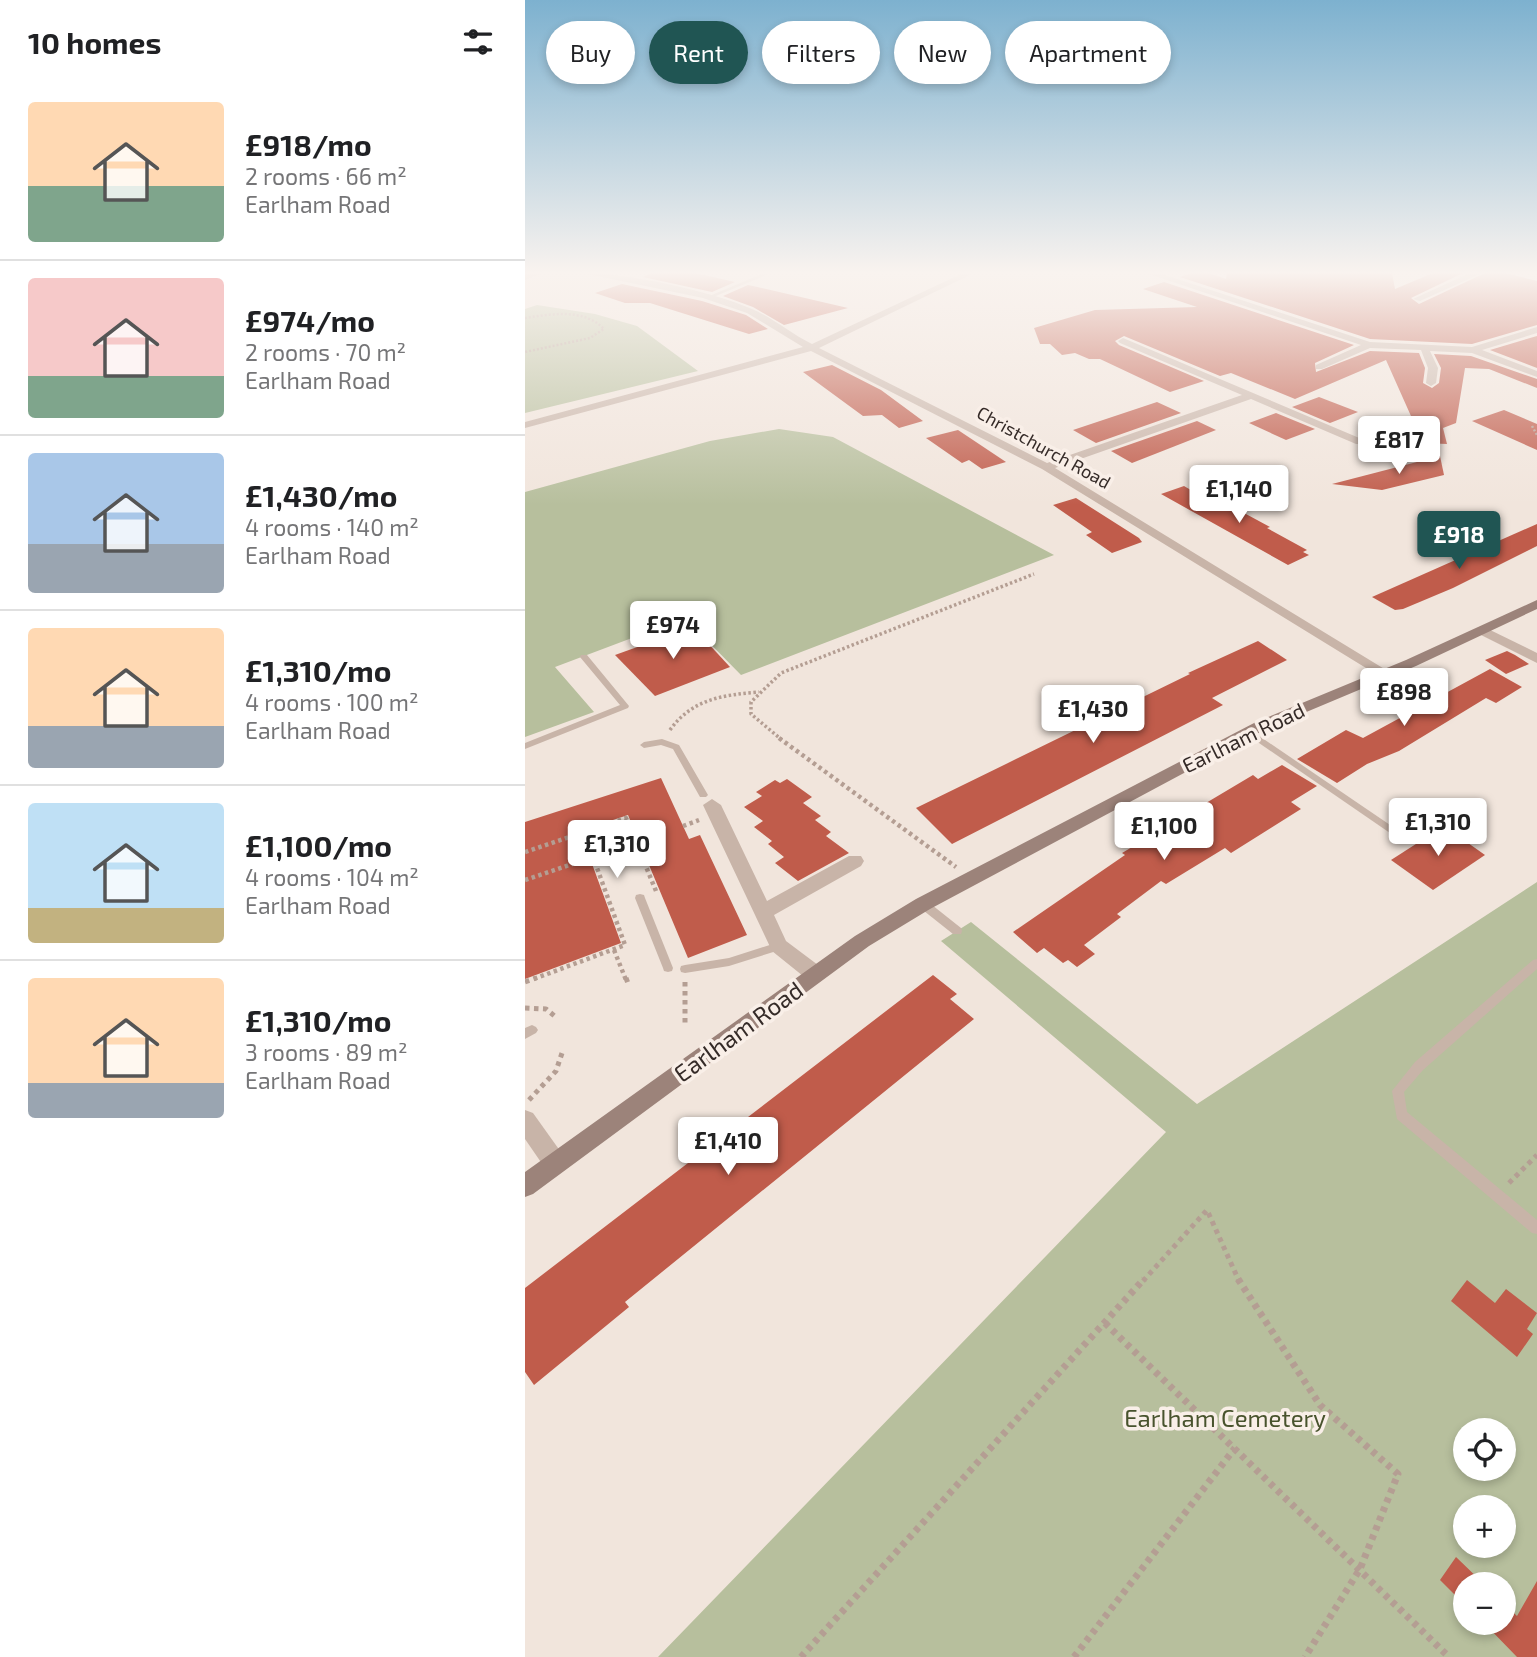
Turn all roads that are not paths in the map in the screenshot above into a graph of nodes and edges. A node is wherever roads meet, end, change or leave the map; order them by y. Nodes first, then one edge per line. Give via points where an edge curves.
1 (803, 350) edge
2 (817, 350) edge
3 (1144, 350) edge
4 (1357, 350) edge
5 (1426, 350) edge
6 (1473, 350) edge
7 (1319, 367) dead end
8 (1537, 374) edge
9 (1431, 383) dead end
10 (1250, 396) junction
11 (525, 425) edge
12 (1360, 442) dead end
13 (1046, 467) junction
14 (1537, 604) edge
15 (1484, 631) junction
16 (584, 657) dead end
17 (1537, 659) edge
18 (1384, 673) junction
19 (1249, 732) junction
20 (645, 745) dead end
21 (525, 746) edge
22 (708, 800) joint
23 (1394, 831) dead end
24 (855, 861) dead end
25 (641, 898) dead end
26 (923, 904) junction
27 (763, 912) junction
28 (957, 930) dead end
29 (779, 946) junction
30 (1537, 962) edge
31 (668, 968) dead end
32 (685, 969) road end
33 (815, 974) junction
34 (525, 1120) edge
35 (555, 1163) junction
36 (525, 1186) edge
37 (1537, 1228) edge

1 - 11 street
2 - 13 street, Christchurch Road
3 - 10 street
4 - 7 street
5 - 9 street via 1433,368
6 - 8 street
10 - 12 street
10 - 13 street
13 - 18 street, Christchurch Road
14 - 15 main road, Earlham Road
15 - 17 street
15 - 18 main road, Earlham Road
16 - 21 lane via 625,706
18 - 19 main road, Earlham Road
19 - 23 lane
19 - 26 main road, Earlham Road
20 - 22 lane via 662,742 676,747
22 - 27 street, Earlham Road
24 - 27 street
25 - 31 lane
26 - 28 lane
26 - 33 main road, Earlham Road
27 - 29 street, Earlham Road
29 - 32 lane via 729,962
29 - 33 street, Earlham Road
30 - 37 lane via 1419,1066 1398,1091 1401,1115
33 - 35 main road, Earlham Road
34 - 35 street
35 - 36 main road, Earlham Road

